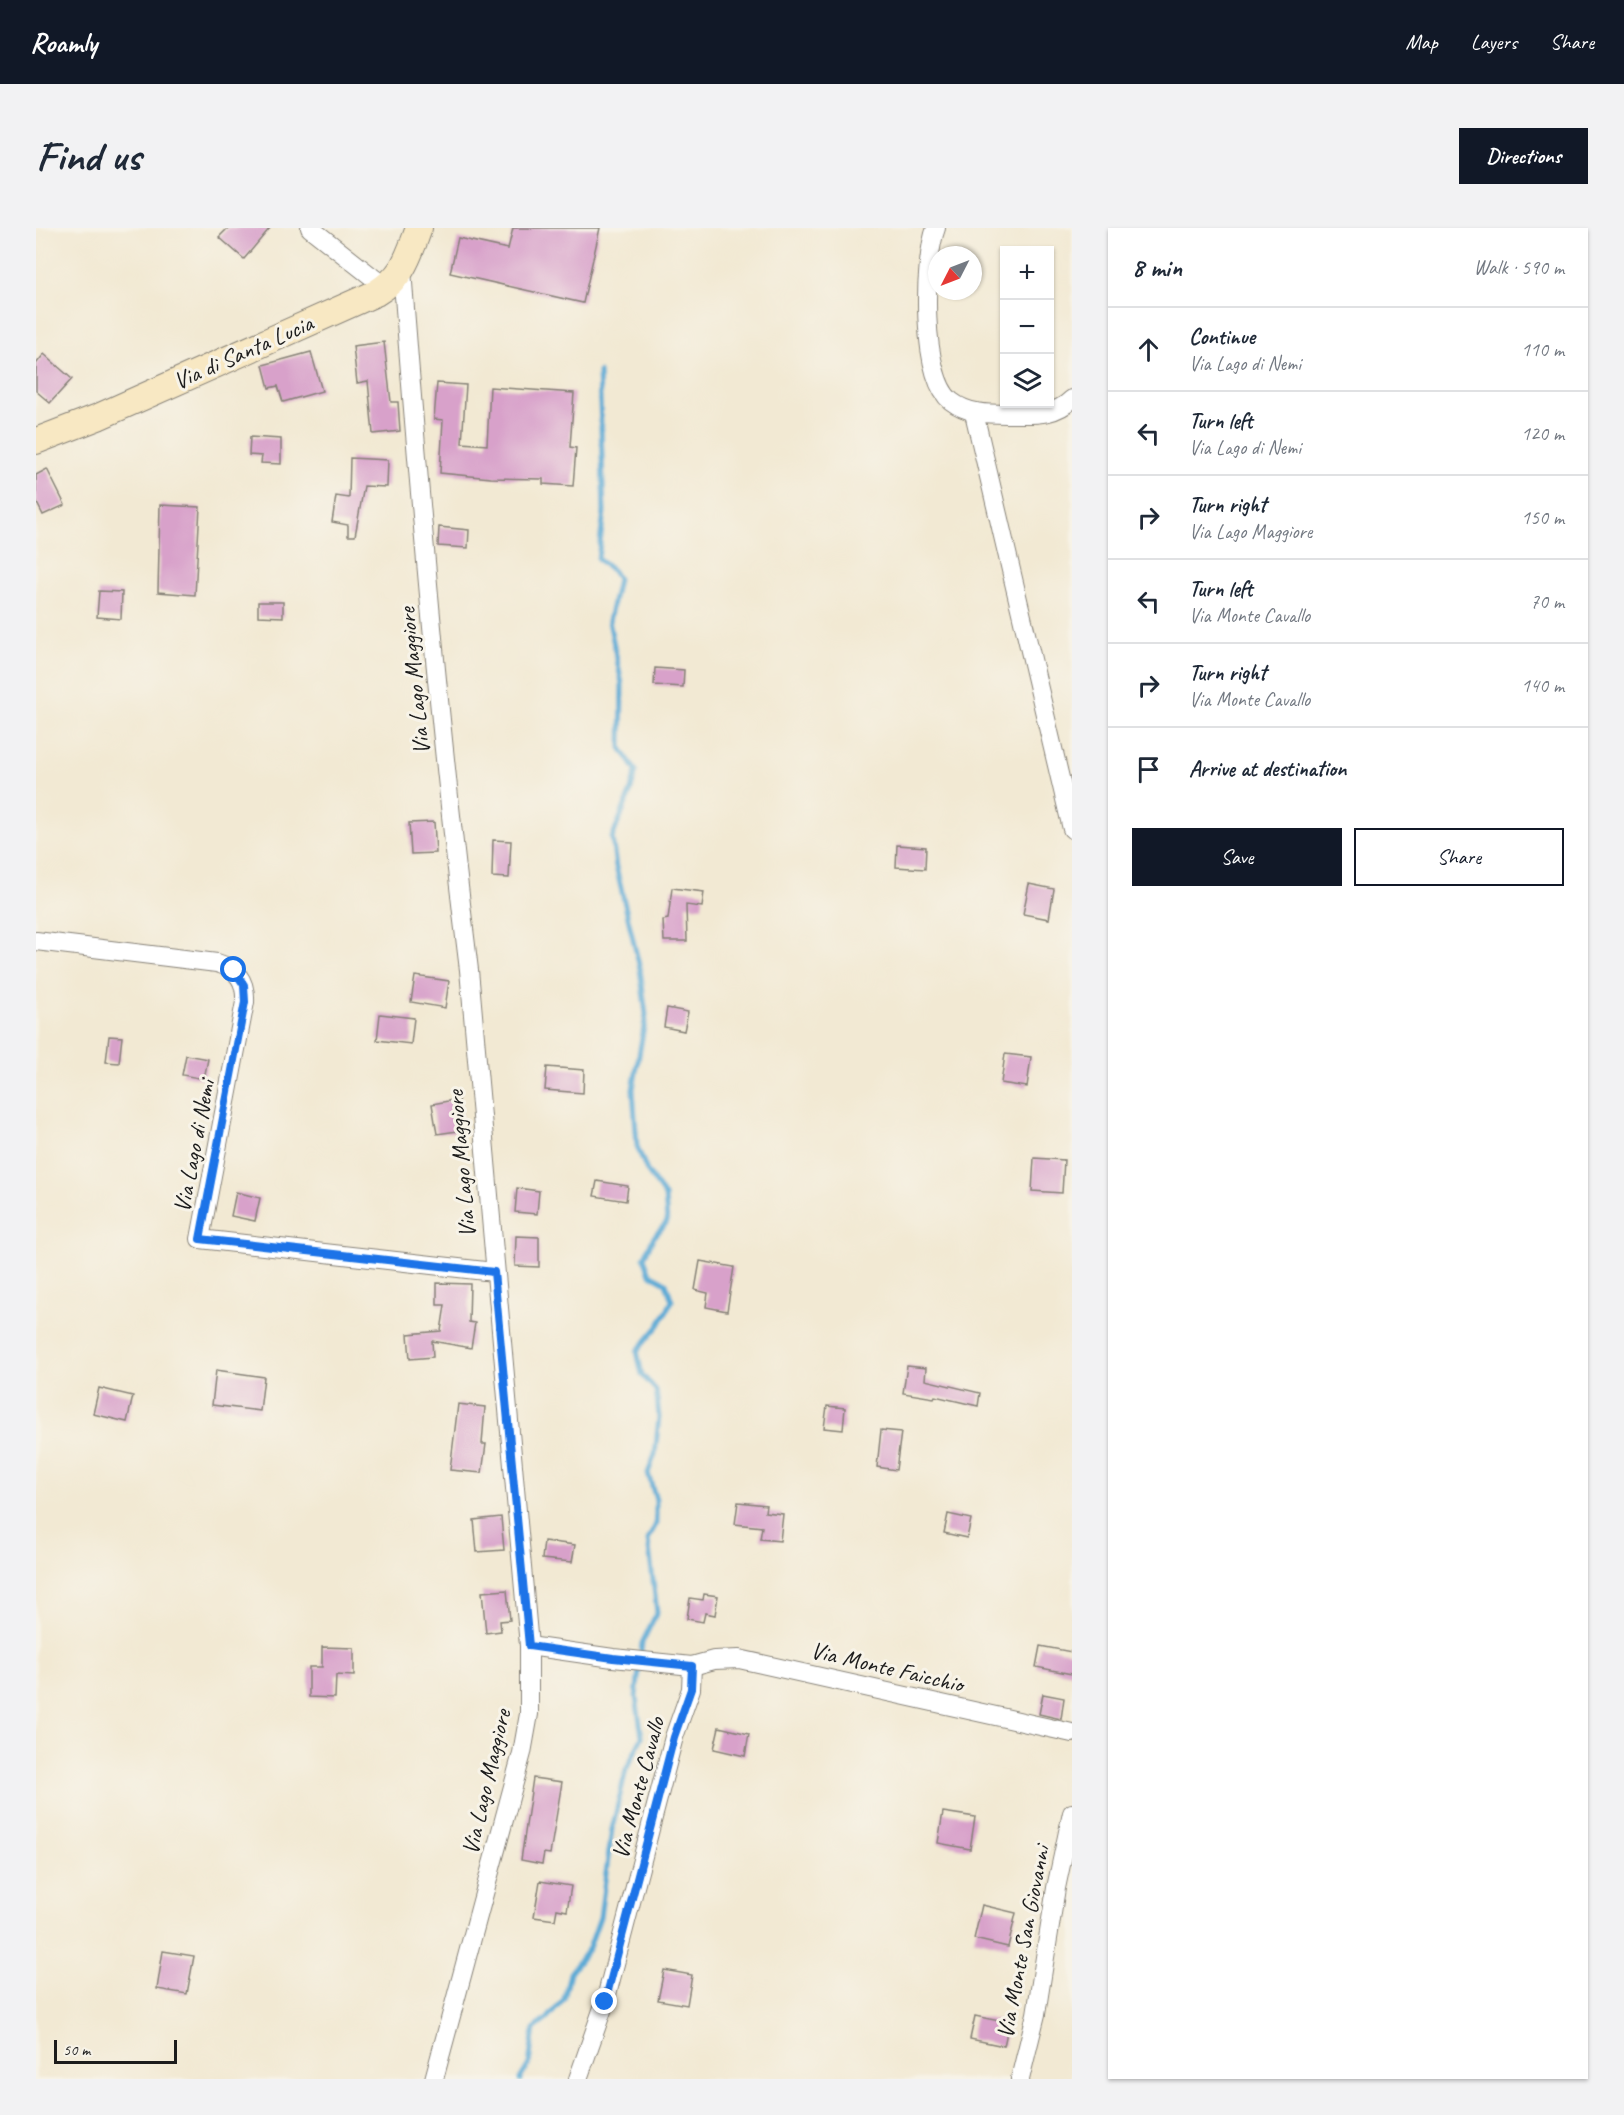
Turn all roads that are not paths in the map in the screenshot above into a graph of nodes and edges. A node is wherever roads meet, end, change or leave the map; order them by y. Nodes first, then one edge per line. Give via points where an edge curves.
1 (310, 228) edge
2 (419, 228) edge
3 (936, 228) edge
4 (393, 279) junction
5 (1072, 399) edge
6 (974, 413) junction
7 (36, 441) edge
8 (1072, 829) edge
9 (36, 941) edge
10 (494, 1272) junction
11 (529, 1646) junction
12 (692, 1666) junction
13 (1072, 1732) edge
14 (1072, 1813) edge
15 (434, 2079) edge
16 (578, 2079) edge
17 (1020, 2079) edge

1 - 4 street
2 - 4 street
3 - 6 street via 928,275 933,368 946,396
4 - 7 street, Via di Santa Lucia via 98,417
4 - 10 street, Via Lago Maggiore via 469,970
5 - 6 street via 1045,414
6 - 8 street
9 - 10 street, Via Lago di Nemi via 217,963 240,976 245,1002 200,1239
10 - 11 street, Via Lago Maggiore
11 - 12 street
11 - 15 street, Via Lago Maggiore via 529,1714 522,1753
12 - 13 street, Via Monte Faicchio via 739,1659
12 - 16 street, Via Monte Cavallo via 691,1689 674,1737 605,2002
14 - 17 street, Via Monte San Giovanni via 1035,2022

